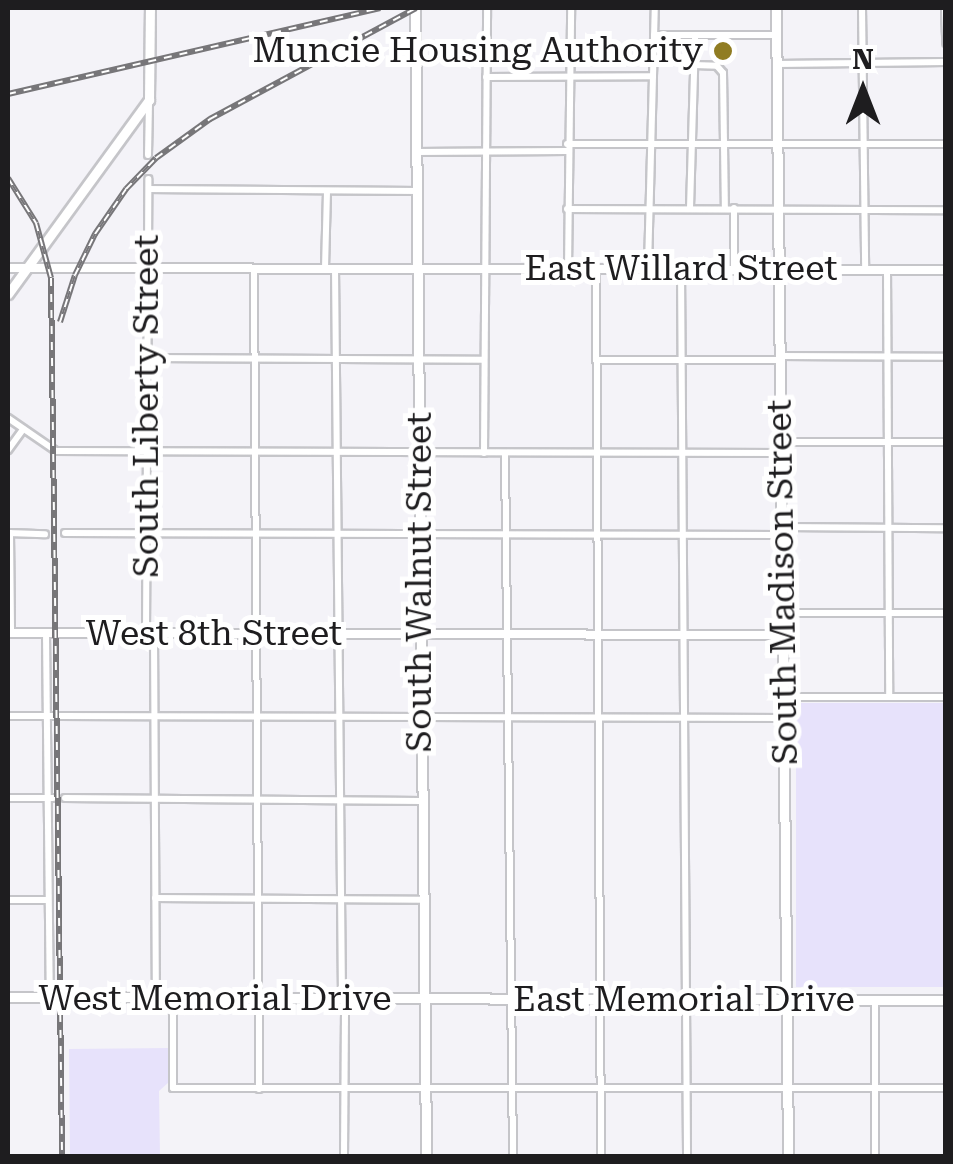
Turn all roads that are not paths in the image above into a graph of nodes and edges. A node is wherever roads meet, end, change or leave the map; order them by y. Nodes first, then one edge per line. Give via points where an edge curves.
1 (150, 8) edge
2 (415, 8) edge
3 (488, 8) edge
4 (570, 8) edge
5 (655, 8) edge
6 (776, 8) edge
7 (862, 8) edge
8 (945, 8) edge
9 (654, 34) junction
10 (694, 35) junction
11 (776, 35) junction
12 (946, 43) edge
13 (863, 62) junction
14 (946, 62) edge
15 (777, 64) junction
16 (694, 65) junction
17 (653, 76) junction
18 (486, 77) junction
19 (568, 78) junction
20 (149, 100) junction
21 (864, 144) junction
22 (946, 144) edge
23 (651, 145) junction
24 (692, 145) junction
25 (723, 145) junction
26 (778, 145) junction
27 (567, 148) junction
28 (483, 151) junction
29 (416, 152) junction
30 (148, 155) dead end
31 (148, 178) dead end
32 (149, 189) junction
33 (327, 191) junction
34 (416, 192) junction
35 (649, 208) junction
36 (690, 208) junction
37 (724, 208) junction
38 (734, 208) junction
39 (567, 209) junction
40 (779, 209) junction
41 (864, 210) junction
42 (946, 210) edge
43 (148, 267) junction
44 (8, 268) edge
45 (26, 268) junction
46 (254, 268) junction
47 (330, 268) junction
48 (418, 268) junction
49 (483, 268) junction
50 (568, 268) junction
51 (596, 268) junction
52 (648, 268) junction
53 (681, 268) junction
54 (734, 268) junction
55 (779, 268) junction
56 (865, 270) junction
57 (887, 270) junction
58 (946, 270) edge
59 (8, 294) edge
60 (887, 357) junction
61 (946, 357) edge
62 (148, 358) junction
63 (780, 358) junction
64 (255, 359) junction
65 (335, 359) junction
66 (418, 359) junction
67 (484, 360) junction
68 (596, 360) junction
69 (682, 360) junction
70 (8, 418) edge
71 (23, 429) junction
72 (781, 442) junction
73 (888, 442) junction
74 (946, 442) edge
75 (8, 450) edge
76 (149, 452) junction
77 (255, 452) junction
78 (338, 452) junction
79 (419, 453) junction
80 (484, 453) junction
81 (506, 453) junction
82 (596, 453) junction
83 (683, 453) junction
84 (781, 454) junction
85 (888, 528) junction
86 (946, 528) edge
87 (783, 531) junction
88 (9, 533) edge
89 (65, 533) dead end
90 (45, 534) dead end
91 (147, 534) junction
92 (256, 535) junction
93 (338, 535) junction
94 (419, 536) junction
95 (509, 536) junction
96 (597, 536) junction
97 (684, 536) junction
98 (784, 613) junction
99 (889, 613) junction
100 (946, 613) edge
101 (9, 634) edge
102 (46, 634) junction
103 (150, 634) junction
104 (257, 634) junction
105 (339, 635) junction
106 (420, 635) junction
107 (510, 635) junction
108 (684, 635) junction
109 (784, 635) junction
110 (597, 636) junction
111 (785, 697) junction
112 (889, 697) junction
113 (946, 698) edge
114 (8, 716) edge
115 (53, 716) junction
116 (154, 716) junction
117 (258, 717) junction
118 (340, 717) junction
119 (511, 717) junction
120 (598, 717) junction
121 (685, 717) junction
122 (420, 718) junction
123 (785, 718) junction
124 (8, 798) edge
125 (50, 798) junction
126 (65, 798) dead end
127 (155, 799) junction
128 (258, 800) junction
129 (341, 800) junction
130 (421, 800) junction
131 (155, 898) junction
132 (258, 898) junction
133 (341, 899) junction
134 (8, 900) edge
135 (48, 900) junction
136 (422, 900) junction
137 (8, 998) edge
138 (50, 998) junction
139 (156, 999) junction
140 (174, 999) junction
141 (788, 999) junction
142 (259, 1000) junction
143 (343, 1000) junction
144 (423, 1000) junction
145 (513, 1000) junction
146 (600, 1000) junction
147 (688, 1000) junction
148 (875, 1000) junction
149 (946, 1000) edge
150 (259, 1088) junction
151 (345, 1088) junction
152 (425, 1088) junction
153 (687, 1088) junction
154 (875, 1088) junction
155 (946, 1088) edge
156 (514, 1089) junction
157 (600, 1089) junction
158 (788, 1089) junction
159 (344, 1156) edge
160 (426, 1156) edge
161 (513, 1156) edge
162 (600, 1156) edge
163 (688, 1156) edge
164 (788, 1156) edge
165 (875, 1156) edge

1 - 20 main road
2 - 29 main road, South Walnut Street
3 - 18 street
4 - 19 street
5 - 9 street
6 - 11 main road, South Madison Street
7 - 13 street
8 - 12 street
9 - 10 street
9 - 17 street
10 - 11 street
10 - 16 street
11 - 15 main road, South Madison Street
13 - 14 street
13 - 15 street
13 - 21 street
15 - 26 main road, South Madison Street
16 - 24 street
16 - 25 street via 722,70
17 - 19 street
17 - 23 street
18 - 19 street
18 - 28 street
19 - 27 street
20 - 30 street
20 - 45 main road
21 - 22 street
21 - 26 street
21 - 41 street
23 - 24 street
23 - 27 street
23 - 35 street
24 - 25 street
24 - 36 street
25 - 26 street
25 - 37 street
26 - 40 main road, South Madison Street
27 - 28 street
27 - 39 street
28 - 29 street
28 - 49 street
29 - 34 main road, South Walnut Street
31 - 32 street, South Liberty Street
32 - 33 street
32 - 43 street, South Liberty Street
33 - 34 street
33 - 47 street
34 - 48 main road, South Walnut Street
35 - 36 street
35 - 39 street
35 - 52 street
36 - 37 street
37 - 38 street
38 - 40 street
38 - 54 street
39 - 50 street
40 - 41 street
40 - 55 main road, South Madison Street
41 - 42 street
41 - 56 street
43 - 45 street, East Willard Street
43 - 46 street, East Willard Street
43 - 62 street, South Liberty Street
44 - 45 street, East Willard Street
45 - 59 main road
46 - 47 street, East Willard Street
46 - 64 street
47 - 48 street, East Willard Street
47 - 65 street
48 - 49 street, East Willard Street
48 - 66 main road, South Walnut Street
49 - 50 street, East Willard Street
49 - 67 street
50 - 51 street, East Willard Street
51 - 52 street, East Willard Street
51 - 68 street
52 - 53 street, East Willard Street
53 - 54 street, East Willard Street
53 - 69 street
54 - 55 street, East Willard Street
55 - 56 street, East Willard Street
55 - 63 main road, South Madison Street
56 - 57 street, East Willard Street
57 - 58 street, East Willard Street
57 - 60 street
60 - 61 street
60 - 63 street
60 - 73 street
62 - 64 street
62 - 76 street, South Liberty Street
63 - 69 street
63 - 72 main road, South Madison Street
64 - 65 street
64 - 77 street
65 - 66 street
65 - 78 street
66 - 67 street
66 - 79 main road, South Walnut Street
67 - 80 street
68 - 69 street
68 - 82 street
69 - 83 street
70 - 71 street
71 - 75 street
71 - 76 street via 54,450
72 - 73 street
72 - 84 main road, South Madison Street
73 - 74 street
73 - 85 street
76 - 77 street
76 - 91 street, South Liberty Street
77 - 78 street
77 - 92 street
78 - 79 street
78 - 93 street
79 - 80 street
79 - 94 main road, South Walnut Street
80 - 81 street
81 - 82 street
81 - 95 street
82 - 83 street
82 - 96 street
83 - 84 street
83 - 97 street
84 - 87 main road, South Madison Street
85 - 86 street
85 - 87 street
85 - 99 street
87 - 97 street
87 - 98 main road, South Madison Street
88 - 90 street
88 - 101 street
89 - 91 street
91 - 92 street
91 - 103 street, South Liberty Street
92 - 93 street
92 - 104 street
93 - 94 street
93 - 105 street
94 - 95 street
94 - 106 main road, South Walnut Street
95 - 96 street
95 - 107 street
96 - 97 street
96 - 110 street
97 - 108 street
98 - 99 street
98 - 109 main road, South Madison Street
99 - 100 street
99 - 112 street
101 - 102 street, West 8th Street
102 - 103 street, West 8th Street
102 - 115 street
103 - 104 street, West 8th Street
103 - 116 street, South Liberty Street
104 - 105 street, West 8th Street
104 - 117 street
105 - 106 street, West 8th Street
105 - 118 street
106 - 107 street, West 8th Street
106 - 122 main road, South Walnut Street
107 - 110 street, West 8th Street
107 - 119 street
108 - 109 street, West 8th Street
108 - 110 street, West 8th Street
108 - 121 street
109 - 111 main road, South Madison Street
110 - 120 street
111 - 112 street
111 - 123 main road, South Madison Street
112 - 113 street
114 - 115 street
115 - 116 street
115 - 125 street
116 - 117 street
116 - 127 street, South Liberty Street
117 - 118 street
117 - 128 street
118 - 122 street
118 - 129 street
119 - 120 street
119 - 122 street
119 - 145 street
120 - 121 street
120 - 146 street
121 - 123 street
121 - 147 street
122 - 130 main road, South Walnut Street
123 - 141 main road, South Madison Street
124 - 125 street
125 - 135 street
126 - 127 street
127 - 128 street
127 - 131 street, South Liberty Street
128 - 129 street
128 - 132 street
129 - 130 street
129 - 133 street
130 - 136 main road, South Walnut Street
131 - 132 street
131 - 139 street, South Liberty Street
132 - 133 street
132 - 142 street
133 - 136 street
133 - 143 street
134 - 135 street
135 - 138 street
136 - 144 main road, South Walnut Street
137 - 138 main road, West Memorial Drive
138 - 139 main road, West Memorial Drive
139 - 140 main road, West Memorial Drive
140 - 142 main road, West Memorial Drive
140 - 150 street via 173,1088
141 - 147 main road, East Memorial Drive
141 - 148 main road, East Memorial Drive
141 - 158 main road, South Madison Street
142 - 143 main road, West Memorial Drive
142 - 150 street
143 - 144 main road, West Memorial Drive
143 - 151 street
144 - 145 main road, East Memorial Drive
144 - 152 main road, South Walnut Street
145 - 146 main road, East Memorial Drive
145 - 156 street
146 - 147 main road, East Memorial Drive
146 - 157 street
147 - 153 street
148 - 149 main road, East Memorial Drive
148 - 154 street
150 - 151 street
151 - 152 street
151 - 159 street
152 - 156 street
152 - 160 main road, South Walnut Street
153 - 157 street
153 - 158 street
153 - 163 street
154 - 155 street
154 - 158 street
154 - 165 street
156 - 157 street
156 - 161 street
157 - 162 street
158 - 164 main road, South Madison Street

